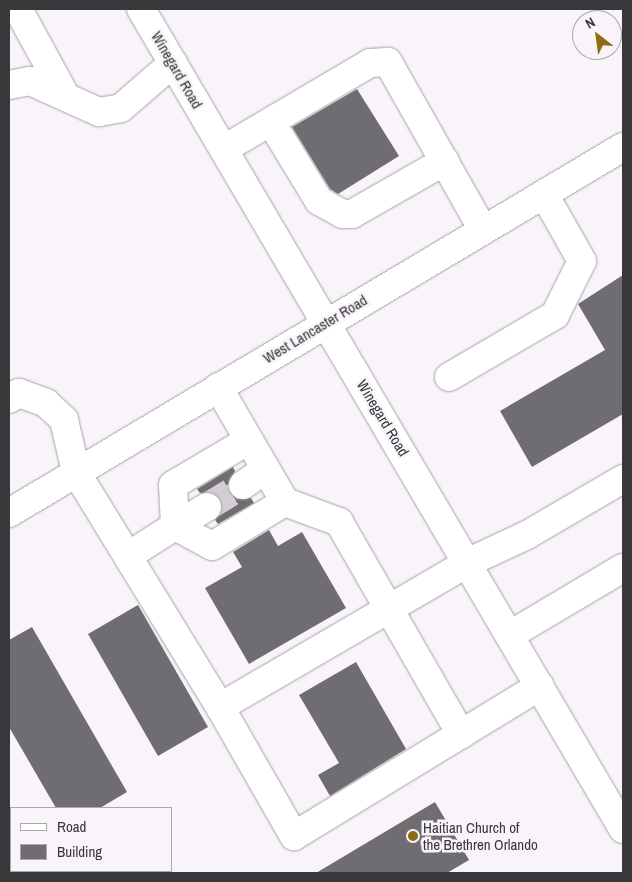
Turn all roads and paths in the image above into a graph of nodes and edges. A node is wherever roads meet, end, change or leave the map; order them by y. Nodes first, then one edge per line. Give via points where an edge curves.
1 (18, 9) edge
2 (141, 9) edge
3 (173, 63) junction
4 (9, 85) edge
5 (66, 97) junction
6 (271, 122) junction
7 (623, 147) edge
8 (224, 150) junction
9 (445, 161) junction
10 (544, 194) junction
11 (483, 230) junction
12 (326, 322) junction
13 (449, 377) dead end
14 (218, 387) junction
15 (9, 399) edge
16 (249, 440) junction
17 (266, 470) junction
18 (76, 472) junction
19 (623, 479) edge
20 (243, 485) tunnel mouth
21 (285, 502) junction
22 (207, 507) tunnel mouth
23 (9, 513) edge
24 (175, 526) junction
25 (128, 556) junction
26 (469, 562) junction
27 (623, 568) edge
28 (388, 609) junction
29 (510, 635) junction
30 (540, 686) junction
31 (220, 707) junction
32 (461, 734) junction
33 (623, 829) edge

1 - 5 street
2 - 3 street, Winegard Road
3 - 5 street via 121,108 98,112
3 - 8 street, Winegard Road
4 - 5 street via 30,81
6 - 8 street
6 - 9 street via 319,201 342,214 352,214
6 - 9 street via 370,63 388,62
7 - 10 street, West Lancaster Road
8 - 12 street, Winegard Road
9 - 11 street
10 - 11 street, West Lancaster Road
10 - 13 street via 582,261 555,314
11 - 12 street, West Lancaster Road
12 - 14 street, West Lancaster Road
12 - 26 street, Winegard Road
14 - 16 street
14 - 18 street, West Lancaster Road
15 - 18 street via 19,393 28,396 46,403 64,420
16 - 17 street
16 - 24 street via 174,485
17 - 20 street
17 - 21 street
18 - 23 street, West Lancaster Road
18 - 25 street
19 - 26 street via 528,535
21 - 24 street via 212,546
21 - 28 street via 339,522
22 - 24 street
24 - 25 street
25 - 31 street
26 - 28 street
26 - 29 street, Winegard Road
27 - 29 street
28 - 31 street
28 - 32 street
29 - 30 street, Winegard Road
30 - 32 street
30 - 33 street, Winegard Road
31 - 32 street via 294,836

